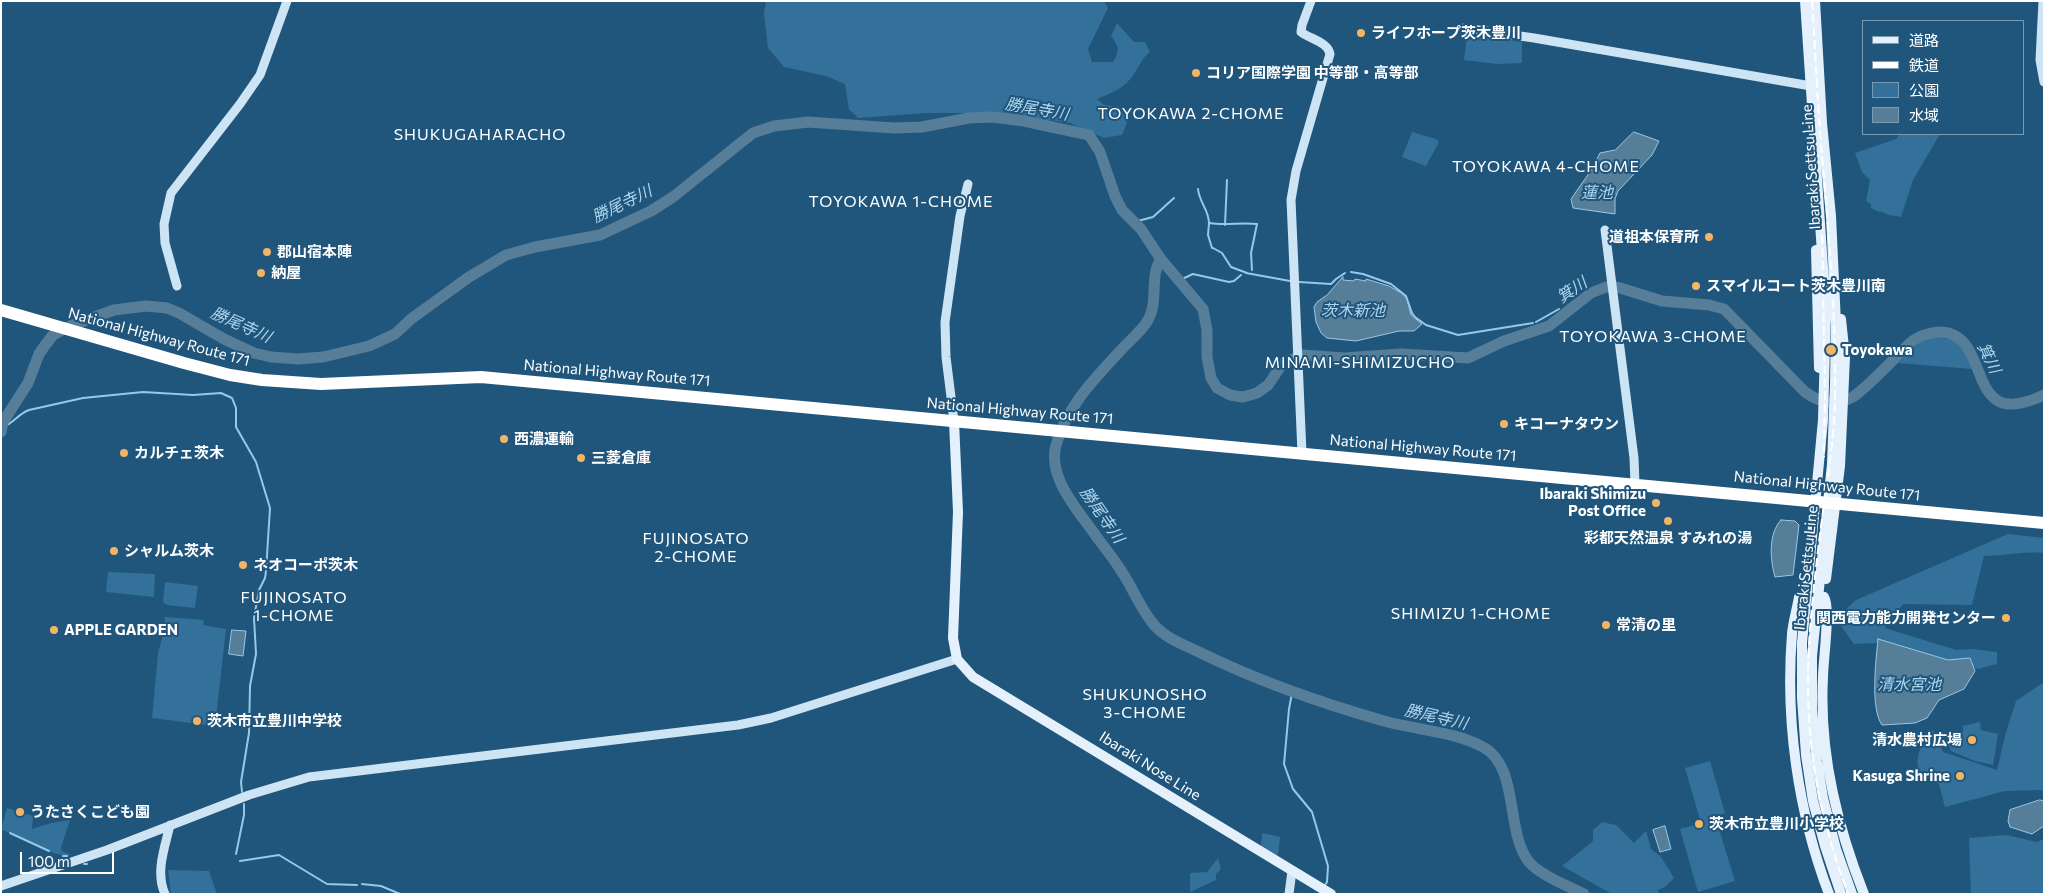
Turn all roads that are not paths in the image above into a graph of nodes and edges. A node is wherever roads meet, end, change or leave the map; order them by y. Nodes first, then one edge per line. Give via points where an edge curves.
1 (287, 1) edge
2 (1311, 1) edge
3 (1805, 1) edge
4 (1815, 1) edge
5 (2043, 1) edge
6 (1464, 28) dead end
7 (2044, 82) edge
8 (1811, 86) junction
9 (968, 184) dead end
10 (1831, 216) junction
11 (1605, 230) dead end
12 (177, 286) dead end
13 (1, 310) edge
14 (1827, 385) junction
15 (954, 421) junction
16 (1302, 453) junction
17 (1635, 484) junction
18 (1810, 501) junction
19 (1835, 504) junction
20 (2044, 523) edge
21 (1800, 596) junction
22 (1824, 597) junction
23 (957, 659) junction
24 (1817, 761) junction
25 (170, 825) junction
26 (1821, 832) junction
27 (1825, 846) junction
28 (1292, 871) junction
29 (1843, 871) junction
30 (1, 886) edge
31 (1325, 890) edge
32 (165, 894) edge
33 (1290, 894) edge
34 (1829, 894) edge
35 (1836, 894) edge
36 (1841, 894) edge
37 (1852, 894) edge
38 (1857, 894) edge
39 (1864, 894) edge

1 - 12 street via 260,75 171,193 164,224 165,243
2 - 16 street via 1301,32 1325,45 1330,54 1296,171 1291,200
3 - 8 main road, Ibaraki Settsu Line
4 - 10 main road, Ibaraki Settsu Line
5 - 7 street via 2040,60
6 - 8 street
8 - 14 main road, Ibaraki Settsu Line
9 - 15 street via 960,216 945,322
10 - 14 main road, Ibaraki Settsu Line via 1836,324
10 - 19 main road via 1845,356
11 - 17 street
13 - 15 highway, National Highway Route 171 via 103,340 262,380 321,384 481,376
14 - 18 main road via 1818,408
14 - 24 main road, Ibaraki Settsu Line via 1833,453 1811,690
14 - 26 main road, Ibaraki Settsu Line via 1802,643 1804,735
15 - 16 highway, National Highway Route 171
15 - 23 main road via 958,512 953,638
16 - 17 highway, National Highway Route 171
17 - 18 highway, National Highway Route 171
18 - 19 highway, National Highway Route 171
18 - 21 main road
19 - 20 highway, National Highway Route 171
19 - 22 main road
21 - 26 main road via 1796,676 1798,736 1809,804
21 - 34 main road via 1790,676 1793,741 1808,827
22 - 24 main road via 1818,670
22 - 39 main road via 1822,694 1828,763 1846,842
23 - 25 street via 766,719 685,733 308,778 249,795
23 - 28 main road, Ibaraki Nose Line via 973,676
24 - 29 main road, Ibaraki Settsu Line via 1827,816
25 - 30 street
25 - 32 street via 161,862
26 - 27 main road, Ibaraki Settsu Line
27 - 35 main road via 1828,872
27 - 36 main road, Ibaraki Settsu Line
28 - 31 main road, Ibaraki Nose Line
28 - 33 street
29 - 37 main road, Ibaraki Settsu Line
29 - 38 main road

